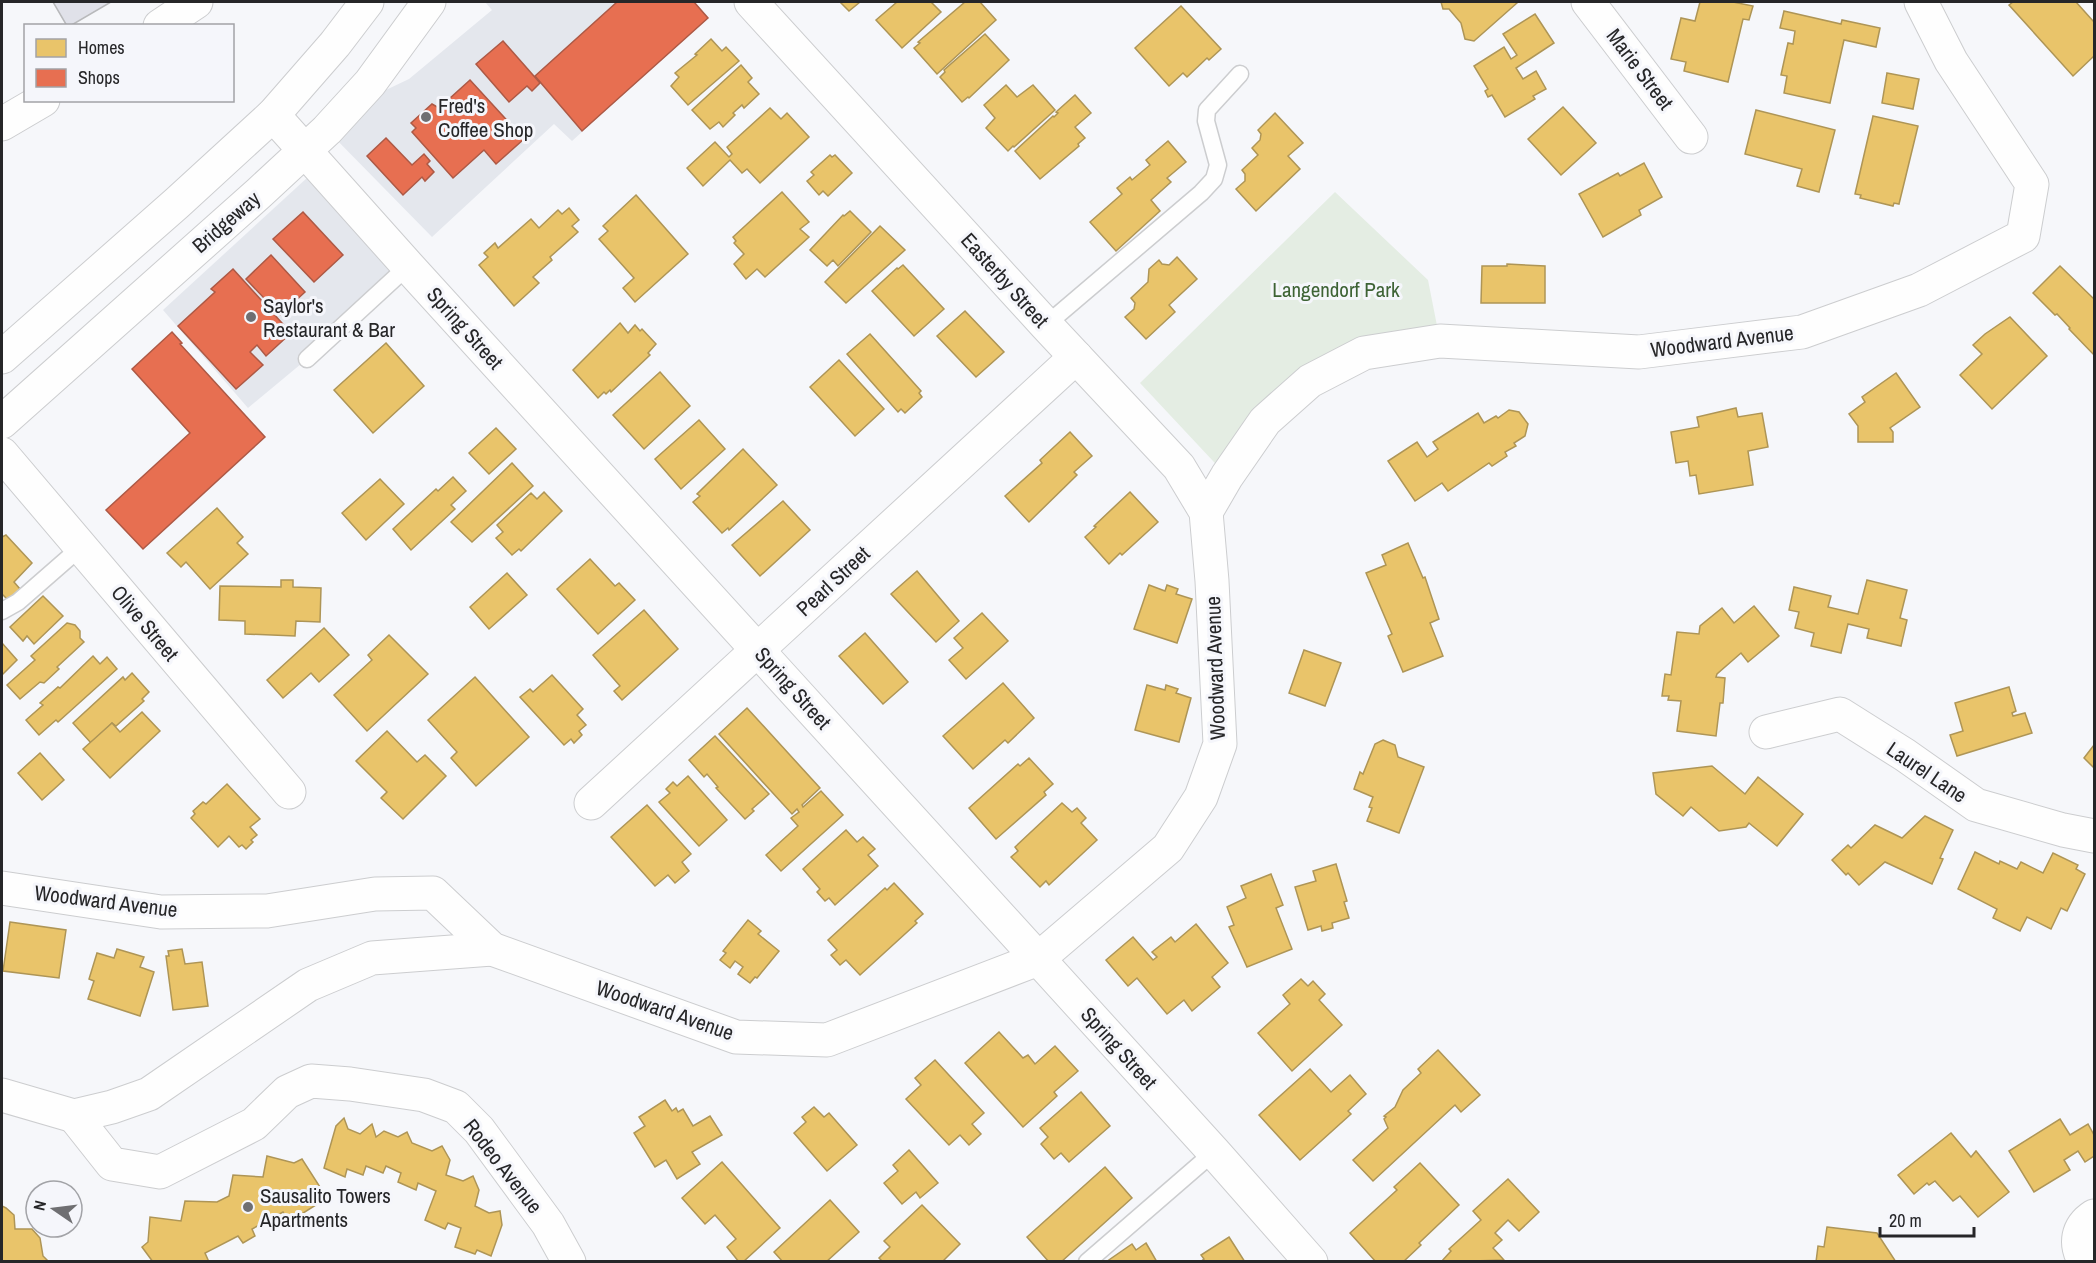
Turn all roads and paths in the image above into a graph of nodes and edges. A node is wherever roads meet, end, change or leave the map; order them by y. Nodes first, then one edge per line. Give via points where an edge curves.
1 (196, 2) edge
2 (367, 2) edge
3 (429, 2) edge
4 (751, 2) edge
5 (1588, 2) edge
6 (1921, 2) edge
7 (163, 24) edge
8 (1239, 74) dead end
9 (40, 102) edge
10 (273, 115) junction
11 (2, 124) edge
12 (1691, 137) dead end
13 (306, 150) junction
14 (408, 266) junction
15 (1046, 326) junction
16 (2, 357) edge
17 (1076, 357) junction
18 (307, 359) dead end
19 (2, 422) edge
20 (2, 454) edge
21 (1206, 512) junction
22 (81, 547) junction
23 (1212, 581) joint
24 (2, 610) edge
25 (758, 650) junction
26 (1766, 732) dead end
27 (290, 792) dead end
28 (591, 803) dead end
29 (2094, 836) edge
30 (2, 888) edge
31 (492, 949) junction
32 (1038, 958) junction
33 (2, 1095) edge
34 (74, 1116) junction
35 (1214, 1152) junction
36 (2094, 1216) edge
37 (569, 1262) edge
38 (1087, 1262) edge
39 (1311, 1262) edge
40 (2085, 1262) edge

1 - 7 street
2 - 10 street
3 - 13 street, Bridgeway via 370,83
4 - 15 street, Easterby Street
5 - 12 street, Marie Street
6 - 21 street, Woodward Avenue via 1951,61 2032,184 2023,236 1919,290 1802,332 1639,352 1440,341 1364,353 1310,381 1265,421
8 - 15 lane via 1207,110 1206,121 1218,165 1214,179
9 - 11 street
10 - 13 street, Spring Street
10 - 16 street
13 - 14 street, Spring Street
13 - 19 street, Bridgeway
14 - 18 lane
14 - 25 street, Spring Street
15 - 17 street, Easterby Street
17 - 21 street, Easterby Street via 1179,467
17 - 25 street, Pearl Street
20 - 22 street, Olive Street
21 - 23 street, Easterby Street
22 - 24 lane via 18,602
22 - 27 street, Olive Street
23 - 32 street, Woodward Avenue via 1220,744 1201,797 1168,848
25 - 28 street, Pearl Street
25 - 32 street, Spring Street
26 - 29 street, Laurel Lane via 1840,714 1976,805
30 - 31 street, Woodward Avenue via 161,912 267,911 375,894 433,893
31 - 32 street, Woodward Avenue via 736,1037 827,1040
31 - 34 street via 372,958 308,986 150,1094
32 - 35 street, Spring Street
33 - 34 street
34 - 37 street, Rodeo Avenue via 112,1164 160,1172 254,1124 287,1092 311,1081 424,1095 456,1107 478,1130 548,1224
35 - 38 lane
35 - 39 street, Spring Street
36 - 40 street via 2085,1222 2079,1235

